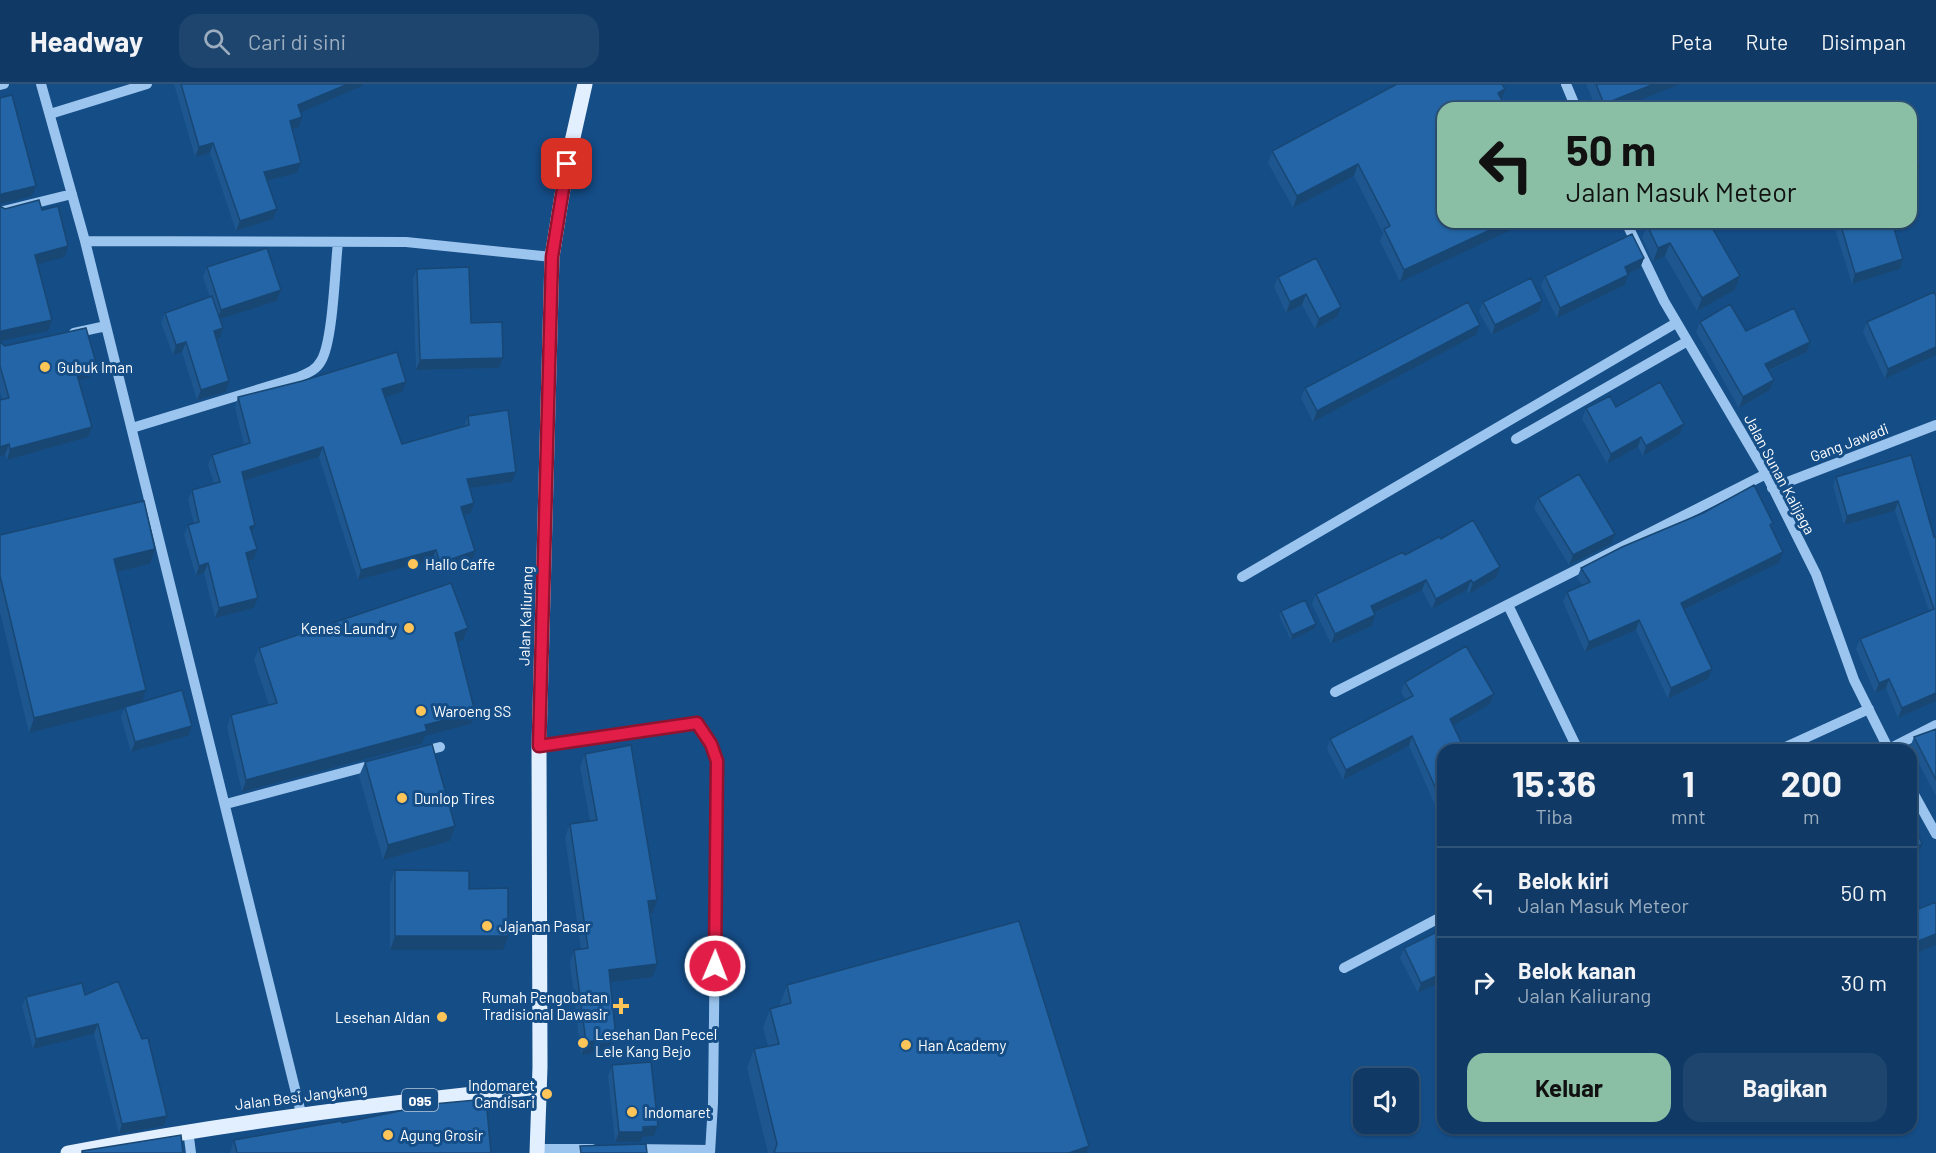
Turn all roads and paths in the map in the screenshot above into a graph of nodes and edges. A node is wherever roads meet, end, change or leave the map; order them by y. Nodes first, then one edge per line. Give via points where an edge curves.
1 (41, 84) edge
2 (147, 84) edge
3 (585, 84) edge
4 (1566, 84) edge
5 (1574, 102) edge
6 (50, 114) junction
7 (72, 194) junction
8 (0, 212) edge
9 (1629, 228) edge
10 (85, 241) junction
11 (338, 242) junction
12 (552, 257) junction
13 (1676, 323) junction
14 (106, 326) junction
15 (64, 335) edge
16 (1686, 342) junction
17 (1936, 425) edge
18 (132, 428) junction
19 (1516, 439) dead end
20 (1766, 474) junction
21 (1772, 488) junction
22 (1242, 577) dead end
23 (1508, 605) junction
24 (1335, 692) dead end
25 (1869, 709) junction
26 (1936, 725) edge
27 (1575, 744) edge
28 (1792, 744) edge
29 (1886, 744) edge
30 (1899, 744) edge
31 (539, 746) junction
32 (440, 747) dead end
33 (406, 756) edge
34 (384, 762) edge
35 (226, 804) junction
36 (1917, 809) edge
37 (1936, 834) edge
38 (1437, 919) edge
39 (1344, 968) dead end
40 (539, 1087) junction
41 (301, 1113) junction
42 (188, 1130) junction
43 (537, 1151) edge
44 (710, 1152) edge
45 (68, 1153) edge
46 (191, 1153) edge

1 - 6 street
2 - 6 street
3 - 12 main road, Jalan Kaliurang
4 - 5 street
6 - 7 street
7 - 8 street
7 - 10 street
9 - 13 street, Jalan Sunan Kalijaga
10 - 11 street
10 - 14 street
11 - 12 street via 406,242
11 - 18 street via 328,334 322,360 313,370
12 - 31 main road, Jalan Kaliurang
13 - 16 street, Jalan Sunan Kalijaga
13 - 22 street
14 - 15 street
14 - 18 street
16 - 19 street
16 - 20 street, Jalan Sunan Kalijaga
17 - 21 street, Gang Jawadi
18 - 35 street
20 - 21 street, Jalan Sunan Kalijaga
20 - 23 street
21 - 25 street, Jalan Sunan Kalijaga via 1816,574 1854,680
23 - 24 street
23 - 27 street
25 - 28 street
25 - 29 street, Jalan Sunan Kalijaga
26 - 30 street
31 - 40 main road, Jalan Kaliurang
31 - 44 street via 697,723 711,744 717,761
32 - 33 street
34 - 35 street
35 - 41 street
36 - 37 street
38 - 39 street
40 - 41 main road, Jalan Besi Jangkang / 095
40 - 43 main road, Jalan Kaliurang
41 - 42 main road, Jalan Besi Jangkang / 095
42 - 45 main road, Jalan Besi Jangkang / 095
42 - 46 street
43 - 44 street

